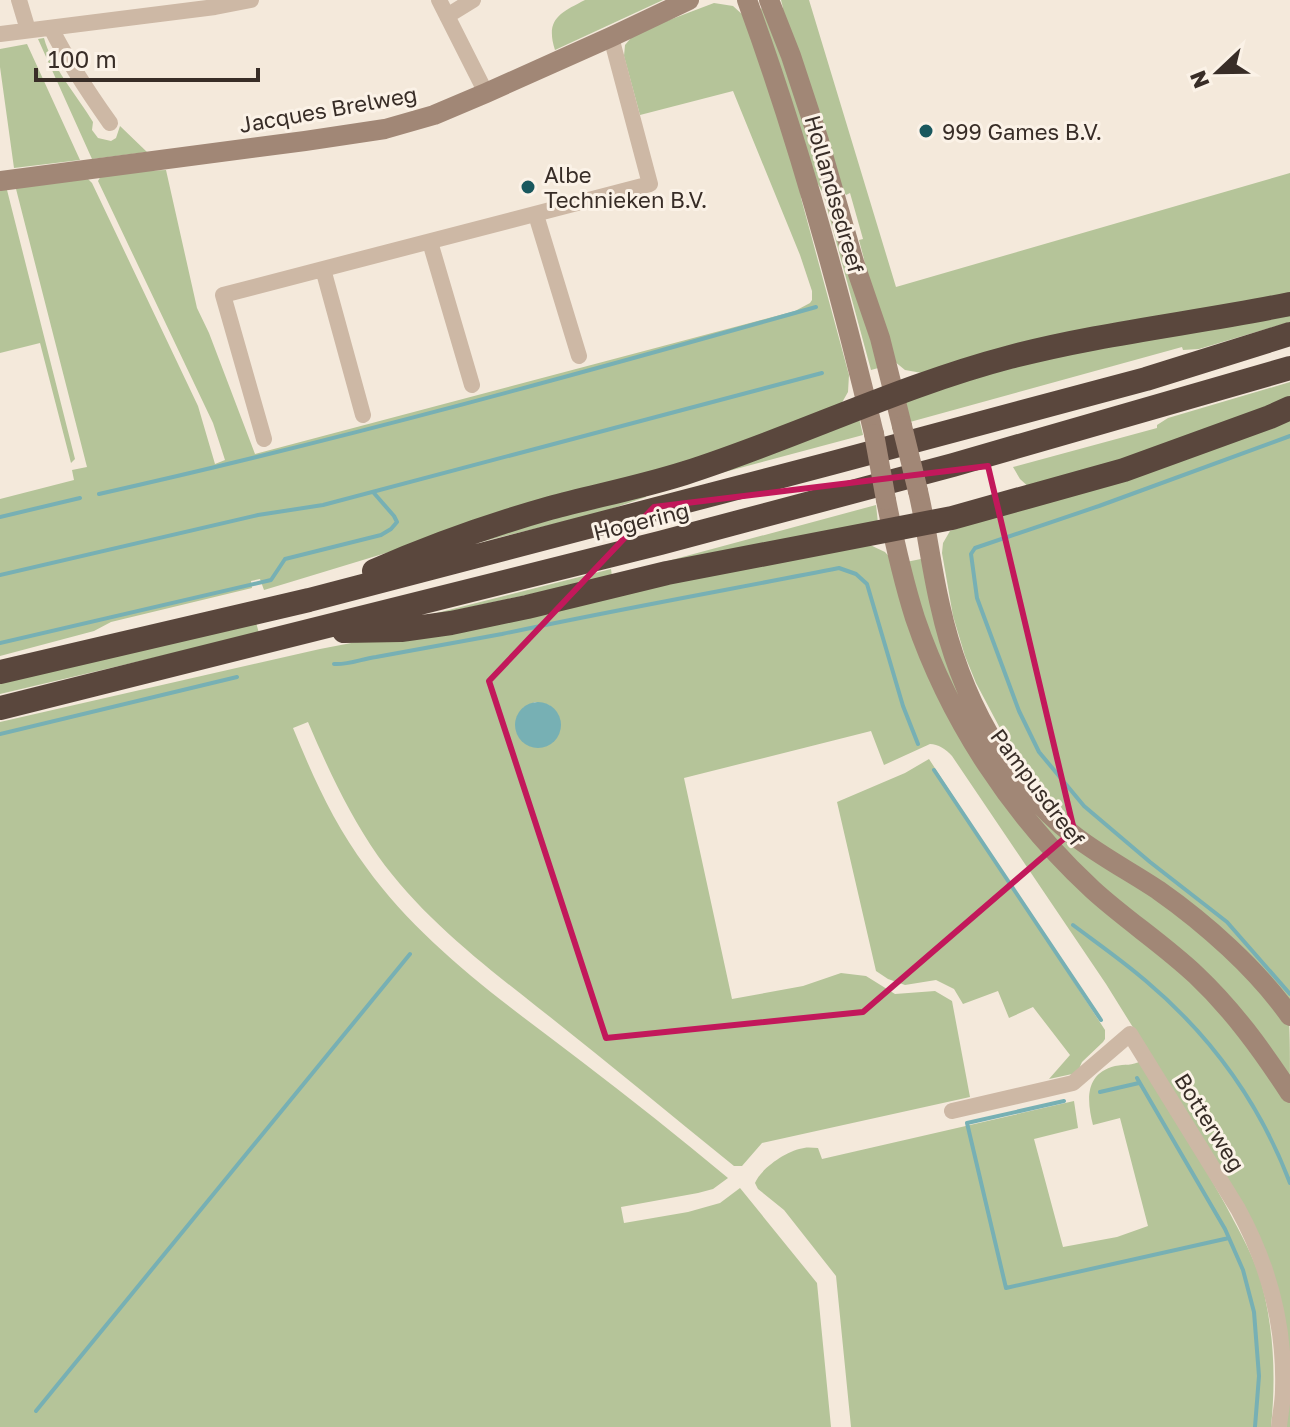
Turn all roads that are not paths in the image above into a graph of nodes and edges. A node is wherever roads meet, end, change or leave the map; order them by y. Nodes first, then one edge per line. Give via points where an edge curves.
1 (19, 0) edge
2 (251, 0) edge
3 (439, 0) edge
4 (473, 0) edge
5 (689, 0) edge
6 (747, 0) edge
7 (769, 0) edge
8 (447, 16) junction
9 (51, 28) junction
10 (28, 30) junction
11 (0, 34) edge
12 (611, 37) junction
13 (486, 93) junction
14 (110, 123) dead end
15 (0, 181) edge
16 (536, 215) junction
17 (430, 242) junction
18 (323, 269) junction
19 (1290, 304) edge
20 (1290, 334) edge
21 (579, 356) dead end
22 (1290, 368) edge
23 (472, 385) dead end
24 (895, 395) junction
25 (867, 405) junction
26 (1290, 408) edge
27 (363, 415) dead end
28 (264, 439) dead end
29 (918, 491) joint
30 (886, 500) joint
31 (926, 523) junction
32 (892, 530) junction
33 (309, 600) junction
34 (305, 631) junction
35 (0, 672) edge
36 (0, 708) edge
37 (1290, 1016) edge
38 (1290, 1093) edge
39 (952, 1111) dead end
40 (1279, 1427) edge

1 - 10 street
2 - 9 street
3 - 8 street
4 - 8 street
5 - 12 main road, Jacques Brelweg
6 - 25 main road, Hollandsedreef via 813,200
7 - 24 main road, Hollandsedreef via 819,141
8 - 13 street
9 - 10 street
9 - 14 street
10 - 11 street
12 - 13 main road, Jacques Brelweg
12 - 16 street via 650,184
13 - 15 main road, Jacques Brelweg via 385,129
16 - 17 street
16 - 21 street
17 - 18 street
17 - 23 street
18 - 27 street
18 - 28 street via 223,295
19 - 24 highway via 1009,357
20 - 33 highway, Hogering via 1131,383
22 - 34 highway, Hogering via 939,469
24 - 25 highway
24 - 29 main road, Hollandsedreef, bridge
25 - 30 main road, Hollandsedreef, bridge
25 - 33 highway via 682,474 425,548
26 - 31 highway via 1124,470
29 - 31 main road, Pampusdreef
30 - 32 main road, Pampusdreef
31 - 32 highway
31 - 37 main road, Pampusdreef via 940,606 959,669 985,727 1016,775 1042,808 1076,837 1159,891 1219,939
32 - 34 highway via 680,570 451,623 401,630
32 - 38 main road, Pampusdreef via 931,659 979,754 1066,864 1218,997
33 - 35 highway, Hogering
34 - 36 highway, Hogering
39 - 40 street, Botterweg via 1073,1083 1130,1034 1238,1209 1267,1275 1278,1314 1283,1389

